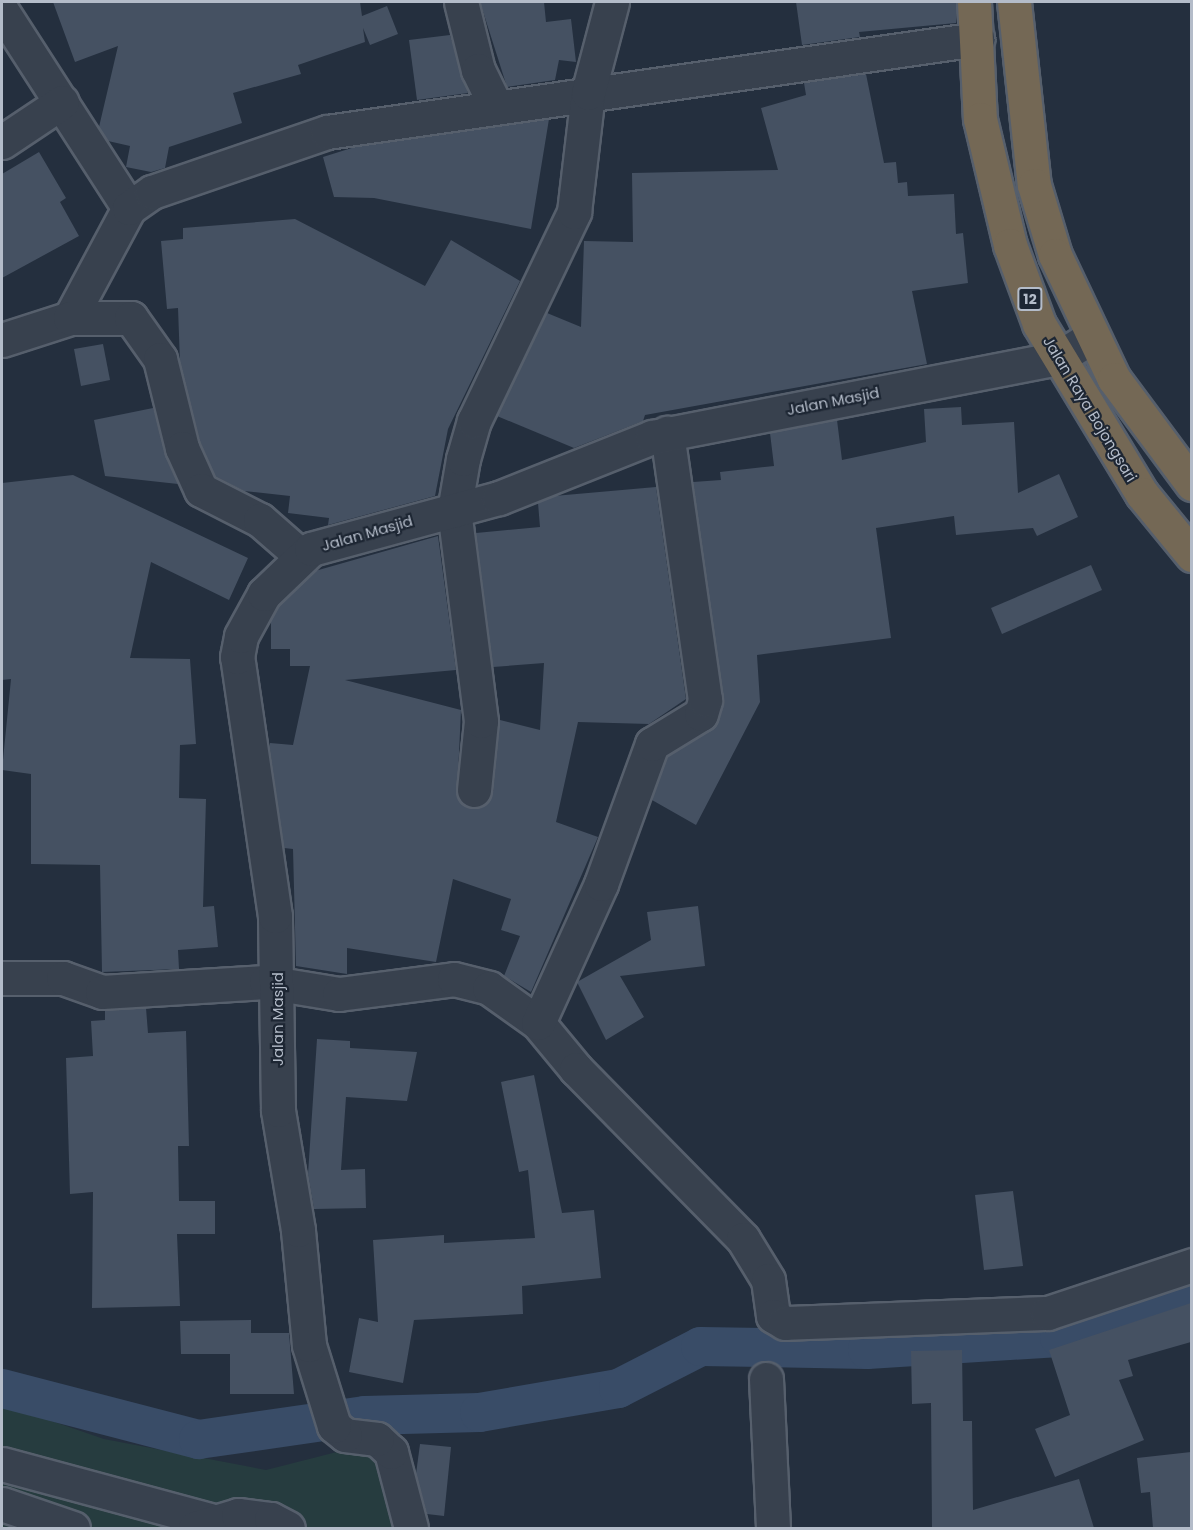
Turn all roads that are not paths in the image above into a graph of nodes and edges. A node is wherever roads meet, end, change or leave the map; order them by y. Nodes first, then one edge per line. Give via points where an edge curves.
1 (460, 2) edge
2 (612, 2) edge
3 (974, 2) edge
4 (1014, 2) edge
5 (2, 11) edge
6 (977, 39) junction
7 (588, 93) junction
8 (62, 102) junction
9 (495, 105) junction
10 (2, 142) edge
11 (129, 208) junction
12 (70, 318) junction
13 (1092, 337) junction
14 (2, 340) edge
15 (1058, 358) junction
16 (667, 433) junction
17 (1191, 484) edge
18 (454, 511) junction
19 (300, 555) junction
20 (1191, 555) edge
21 (474, 790) dead end
22 (2, 978) edge
23 (278, 986) junction
24 (538, 1023) junction
25 (1191, 1265) edge
26 (765, 1379) dead end
27 (2, 1464) edge
28 (2, 1504) edge
29 (203, 1524) edge
30 (74, 1528) edge
31 (288, 1528) edge
32 (411, 1528) edge
33 (773, 1528) edge

1 - 9 street via 478,70
2 - 7 street
3 - 6 highway, Jalan Raya Bojongsari / 12
4 - 13 highway via 1034,185 1055,255
5 - 8 street
6 - 7 street
6 - 15 highway, Jalan Raya Bojongsari / 12 via 980,119 996,194 1039,324
7 - 9 street
7 - 18 street via 574,212 474,421
8 - 10 street
8 - 11 street
9 - 11 street via 327,132 152,192
11 - 12 street
12 - 14 street
12 - 19 street via 131,318 147,333 201,490 260,520
13 - 15 street, Jalan Masjid
13 - 17 highway via 1114,379
15 - 16 street, Jalan Masjid
15 - 20 highway, Jalan Raya Bojongsari / 12 via 1142,494
16 - 18 street, Jalan Masjid
16 - 24 street via 705,700 701,714 652,744 601,884
18 - 19 street, Jalan Masjid
18 - 21 street via 481,721
19 - 23 street, Jalan Masjid via 264,594 237,657 275,916
22 - 23 street via 63,978 102,992 235,983
23 - 24 street via 339,994 453,979 489,988
23 - 32 street, Jalan Masjid via 278,1110 298,1230 309,1346 331,1415 345,1435 377,1439 391,1452
24 - 25 street via 576,1069 743,1239 768,1280 773,1316 785,1323 1048,1313
26 - 33 street
27 - 29 street
28 - 30 street
29 - 31 street via 238,1515 271,1519

